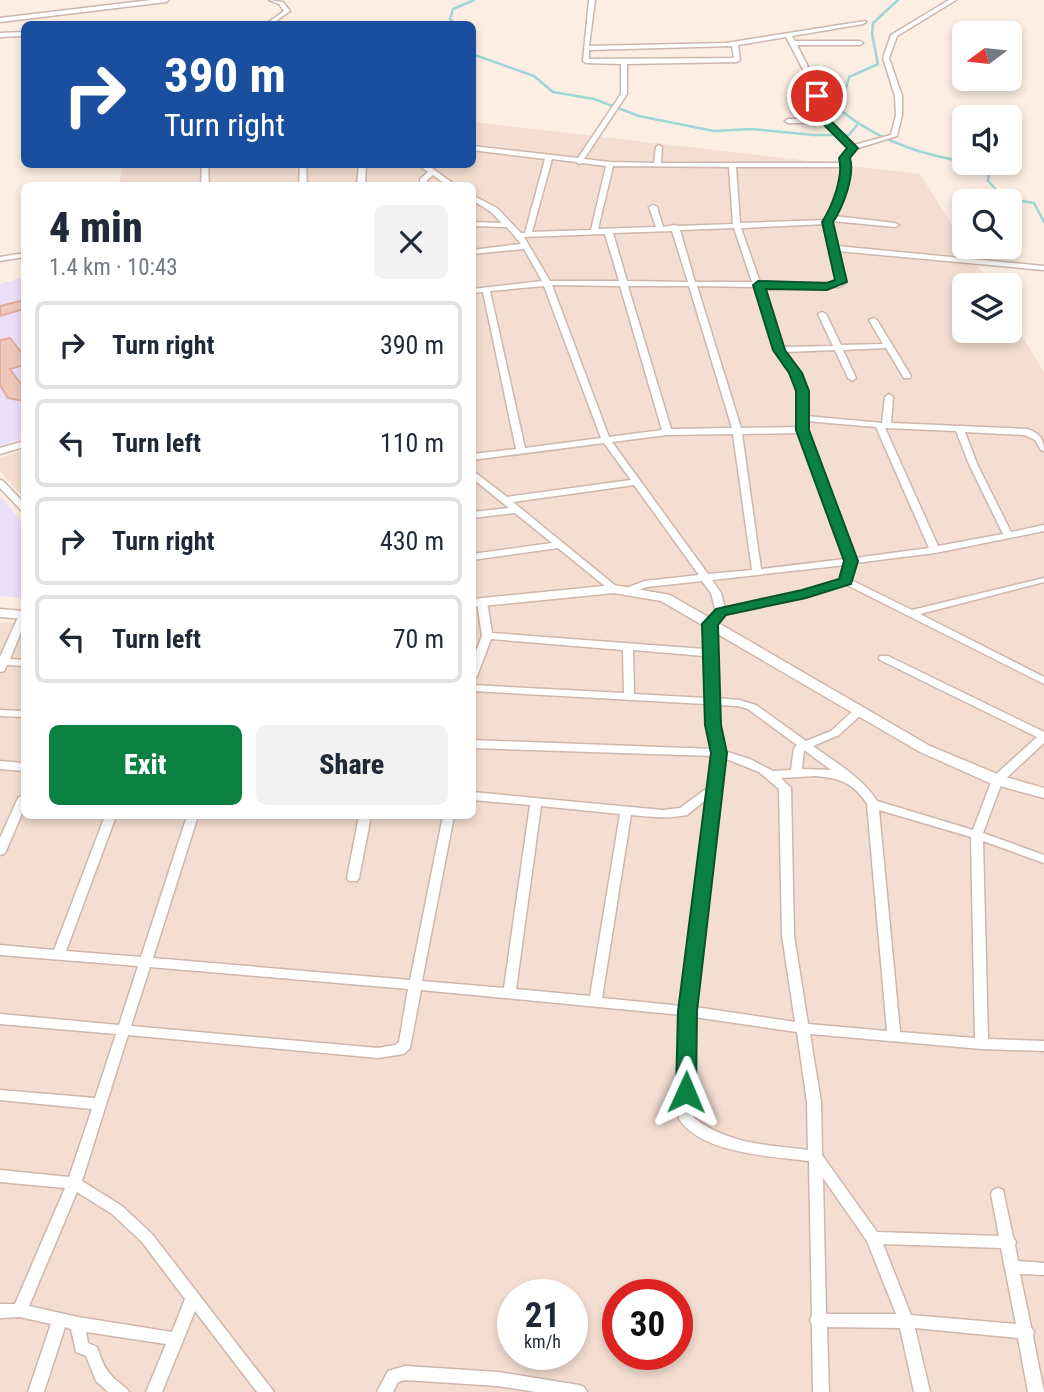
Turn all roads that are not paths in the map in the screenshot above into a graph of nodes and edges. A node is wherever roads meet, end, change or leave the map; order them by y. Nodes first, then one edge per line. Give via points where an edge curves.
1 (166, 0) edge
2 (272, 0) edge
3 (592, 0) edge
4 (953, 0) edge
5 (0, 20) edge
6 (273, 21) edge
7 (863, 22) dead end
8 (21, 34) edge
9 (788, 34) junction
10 (0, 35) edge
11 (794, 43) junction
12 (860, 43) dead end
13 (735, 44) junction
14 (586, 48) junction
15 (624, 62) junction
16 (788, 121) dead end
17 (825, 121) junction
18 (476, 148) edge
19 (659, 148) dead end
20 (853, 148) junction
21 (549, 157) junction
22 (579, 162) junction
23 (610, 164) junction
24 (657, 165) junction
25 (732, 165) junction
26 (846, 165) junction
27 (426, 168) edge
28 (432, 172) junction
29 (424, 182) edge
30 (448, 182) edge
31 (476, 199) edge
32 (653, 207) dead end
33 (828, 220) junction
34 (476, 224) edge
35 (508, 225) junction
36 (895, 225) dead end
37 (737, 226) junction
38 (675, 227) junction
39 (660, 228) junction
40 (608, 230) junction
41 (593, 231) junction
42 (523, 235) junction
43 (526, 246) junction
44 (835, 248) junction
45 (476, 252) edge
46 (21, 256) edge
47 (0, 259) edge
48 (1044, 268) edge
49 (547, 283) junction
50 (625, 283) junction
51 (691, 284) junction
52 (758, 285) junction
53 (486, 290) junction
54 (476, 291) edge
55 (822, 314) dead end
56 (873, 320) dead end
57 (886, 346) junction
58 (838, 348) junction
59 (779, 350) junction
60 (906, 376) dead end
61 (852, 378) dead end
62 (889, 397) dead end
63 (803, 418) junction
64 (883, 426) junction
65 (960, 429) junction
66 (802, 430) junction
67 (737, 431) junction
68 (667, 432) junction
69 (604, 438) junction
70 (21, 445) edge
71 (1044, 448) edge
72 (521, 449) junction
73 (0, 452) edge
74 (476, 456) edge
75 (476, 476) edge
76 (636, 482) junction
77 (0, 483) edge
78 (505, 500) junction
79 (21, 505) edge
80 (515, 510) junction
81 (476, 515) edge
82 (1044, 528) edge
83 (1008, 535) junction
84 (558, 545) junction
85 (935, 550) junction
86 (476, 556) edge
87 (851, 561) junction
88 (757, 573) junction
89 (706, 579) junction
90 (1042, 580) dead end
91 (846, 581) junction
92 (614, 589) junction
93 (629, 590) junction
94 (477, 603) edge
95 (721, 612) junction
96 (0, 613) edge
97 (910, 614) junction
98 (21, 615) edge
99 (21, 622) edge
100 (710, 624) junction
101 (487, 636) junction
102 (628, 647) junction
103 (709, 653) junction
104 (884, 658) dead end
105 (21, 663) edge
106 (2, 665) edge
107 (476, 665) edge
108 (1044, 681) edge
109 (476, 688) edge
110 (629, 697) junction
111 (712, 701) junction
112 (859, 711) junction
113 (0, 713) edge
114 (21, 714) edge
115 (1044, 736) edge
116 (476, 744) edge
117 (806, 744) junction
118 (719, 753) junction
119 (0, 765) edge
120 (21, 766) edge
121 (796, 773) junction
122 (772, 775) junction
123 (848, 777) junction
124 (997, 780) junction
125 (715, 787) junction
126 (1044, 793) edge
127 (476, 796) edge
128 (536, 802) junction
129 (873, 804) junction
130 (21, 805) edge
131 (626, 810) junction
132 (109, 819) edge
133 (192, 819) edge
134 (364, 819) edge
135 (448, 819) edge
136 (977, 835) junction
137 (0, 851) edge
138 (1044, 859) edge
139 (353, 878) dead end
140 (0, 950) edge
141 (60, 954) junction
142 (146, 961) junction
143 (415, 985) junction
144 (509, 993) junction
145 (595, 1002) junction
146 (688, 1011) junction
147 (0, 1019) edge
148 (802, 1028) junction
149 (124, 1030) junction
150 (894, 1035) junction
151 (982, 1044) junction
152 (1044, 1046) edge
153 (0, 1095) edge
154 (100, 1104) junction
155 (815, 1157) junction
156 (0, 1176) edge
157 (74, 1183) junction
158 (998, 1194) dead end
159 (873, 1238) junction
160 (1009, 1242) junction
161 (1014, 1267) junction
162 (1044, 1269) edge
163 (193, 1298) junction
164 (20, 1310) junction
165 (0, 1311) edge
166 (60, 1320) junction
167 (817, 1320) junction
168 (906, 1321) junction
169 (78, 1324) junction
170 (1027, 1332) junction
171 (176, 1339) junction
172 (1038, 1360) edge
173 (497, 1385) edge
174 (36, 1392) edge
175 (121, 1392) edge
176 (154, 1392) edge
177 (267, 1392) edge
178 (385, 1392) edge
179 (579, 1392) edge
180 (821, 1392) edge
181 (922, 1392) edge
182 (1036, 1392) edge

1 - 5 street
2 - 6 street via 287,11
3 - 14 street
4 - 20 street via 894,34 886,58 902,100 894,136
7 - 9 street
8 - 10 street
9 - 11 street
9 - 13 street
11 - 12 street
11 - 17 street
13 - 14 street
13 - 15 street via 737,60
14 - 15 street via 586,61
15 - 22 street via 624,94
16 - 17 street
17 - 20 street
18 - 21 street
19 - 24 street
20 - 26 street via 844,158
21 - 22 street
21 - 42 street
22 - 23 street
23 - 24 street
23 - 41 street
24 - 25 street
25 - 26 street
25 - 37 street
26 - 33 street
27 - 28 street
28 - 29 street
28 - 30 street
31 - 35 street
32 - 39 street
33 - 36 street
33 - 37 street
33 - 44 street
34 - 35 street
35 - 42 street
37 - 38 street
37 - 52 street
38 - 39 street
38 - 51 street
39 - 40 street
40 - 41 street
40 - 50 street
41 - 42 street
42 - 43 street
43 - 45 street
43 - 49 street
44 - 48 street
44 - 52 street via 842,282 837,285
46 - 47 street
49 - 50 street
49 - 53 street
49 - 69 street
50 - 51 street
50 - 68 street
51 - 52 street
51 - 67 street
52 - 59 street
53 - 54 street
53 - 72 street
55 - 58 street
56 - 57 street
57 - 58 street
57 - 60 street
58 - 59 street
58 - 61 street
59 - 63 street via 796,373
62 - 64 street
63 - 64 street
63 - 66 street
64 - 65 street
64 - 85 street
65 - 71 street via 1027,432
65 - 83 street
66 - 67 street
66 - 87 street
67 - 68 street
67 - 88 street
68 - 69 street
69 - 72 street
69 - 76 street
70 - 73 street
72 - 74 street
75 - 78 street
76 - 78 street
76 - 89 street
77 - 79 street
78 - 80 street
80 - 81 street
80 - 84 street
82 - 83 street
83 - 85 street
84 - 86 street
84 - 92 street
85 - 87 street
87 - 88 street
87 - 91 street
88 - 89 street
89 - 93 street via 645,584
89 - 95 street
90 - 97 street
91 - 95 street
91 - 97 street
92 - 93 main road
92 - 94 main road
93 - 100 main road via 665,598
94 - 101 street
95 - 100 street
96 - 98 main road
97 - 108 street
99 - 106 street
100 - 103 street
100 - 112 main road
101 - 102 street
101 - 107 street
102 - 103 street
102 - 110 street
103 - 111 street
104 - 115 street
105 - 106 street
109 - 110 street
110 - 111 street
111 - 117 street via 752,707
111 - 118 street
112 - 117 street via 835,733
112 - 124 main road via 925,750
113 - 114 street
115 - 124 street
116 - 118 street
117 - 121 street via 799,748
117 - 123 street
118 - 122 street via 754,763
118 - 125 street
119 - 120 street
121 - 122 street
121 - 123 street
122 - 148 street via 785,788 788,935
123 - 129 street via 866,789
124 - 126 main road
124 - 136 street
125 - 131 street via 679,814
125 - 146 street
127 - 128 street
128 - 131 street
128 - 144 street
129 - 136 street
129 - 150 street
130 - 137 street
131 - 145 street
132 - 141 street
133 - 142 street
134 - 139 street
135 - 143 street
136 - 138 street
136 - 151 street
140 - 141 street
141 - 142 street
142 - 143 street
142 - 149 street
143 - 144 street
143 - 149 street via 405,1044 398,1050 378,1053
144 - 145 street
145 - 146 street
146 - 148 street
146 - 155 street via 686,1119 715,1141
147 - 149 street
148 - 150 street
148 - 155 street via 814,1102
149 - 154 street
150 - 151 street
151 - 152 street
153 - 154 street
154 - 157 street
155 - 159 street
155 - 167 street
156 - 157 street
157 - 163 street via 117,1210 148,1238
157 - 164 street
158 - 160 street
159 - 160 street
159 - 168 street
160 - 161 street
161 - 162 street
161 - 170 street
163 - 171 street
163 - 177 street
164 - 165 street
164 - 166 street
166 - 169 street
166 - 174 street
167 - 168 street
167 - 180 street
168 - 170 street
168 - 181 street
169 - 171 street
169 - 175 street via 81,1347 92,1352 107,1385
170 - 172 street
171 - 176 street
172 - 182 street
173 - 178 street via 405,1373 393,1376
173 - 179 street

